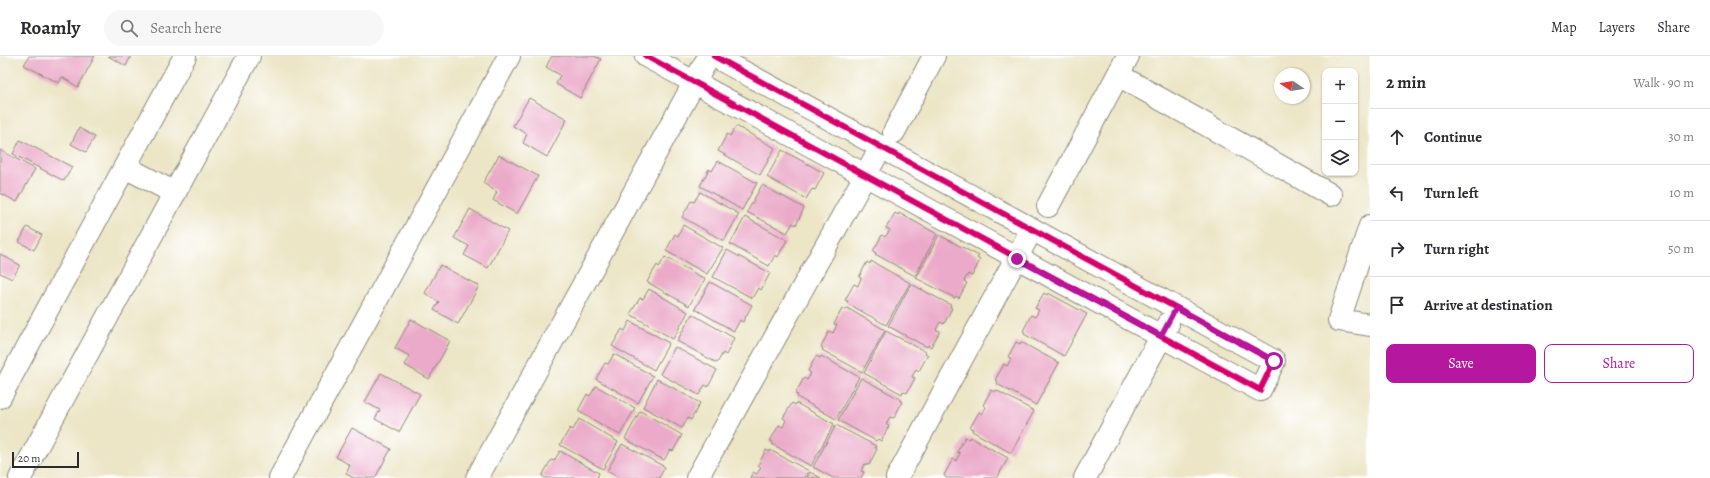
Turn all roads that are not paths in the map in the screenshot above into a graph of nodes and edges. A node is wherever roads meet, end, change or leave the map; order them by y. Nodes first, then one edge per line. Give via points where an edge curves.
1 (185, 56) edge
2 (249, 56) edge
3 (509, 56) edge
4 (646, 56) edge
5 (709, 56) edge
6 (714, 56) edge
7 (934, 56) edge
8 (1128, 56) edge
9 (1118, 75) junction
10 (694, 82) junction
11 (888, 139) junction
12 (125, 167) junction
13 (866, 176) junction
14 (175, 193) junction
15 (1331, 195) dead end
16 (1048, 206) dead end
17 (1370, 226) edge
18 (1032, 229) junction
19 (1017, 259) junction
20 (1176, 308) junction
21 (1370, 325) edge
22 (1161, 336) junction
23 (0, 396) edge
24 (20, 478) edge
25 (280, 478) edge
26 (477, 478) edge
27 (697, 478) edge
28 (897, 478) edge
29 (1085, 478) edge

1 - 12 street
2 - 14 street
3 - 25 street
4 - 10 street
5 - 10 street
6 - 11 street
7 - 11 street
8 - 9 street
9 - 15 street
9 - 16 street
10 - 13 street
10 - 26 street
11 - 13 street
11 - 18 street
12 - 14 street
12 - 23 street
13 - 19 street
13 - 27 street
14 - 24 street
17 - 21 street via 1339,320
18 - 19 street
18 - 20 street
19 - 22 street
19 - 28 street
20 - 22 street
20 - 22 street via 1274,361 1260,390
22 - 29 street

